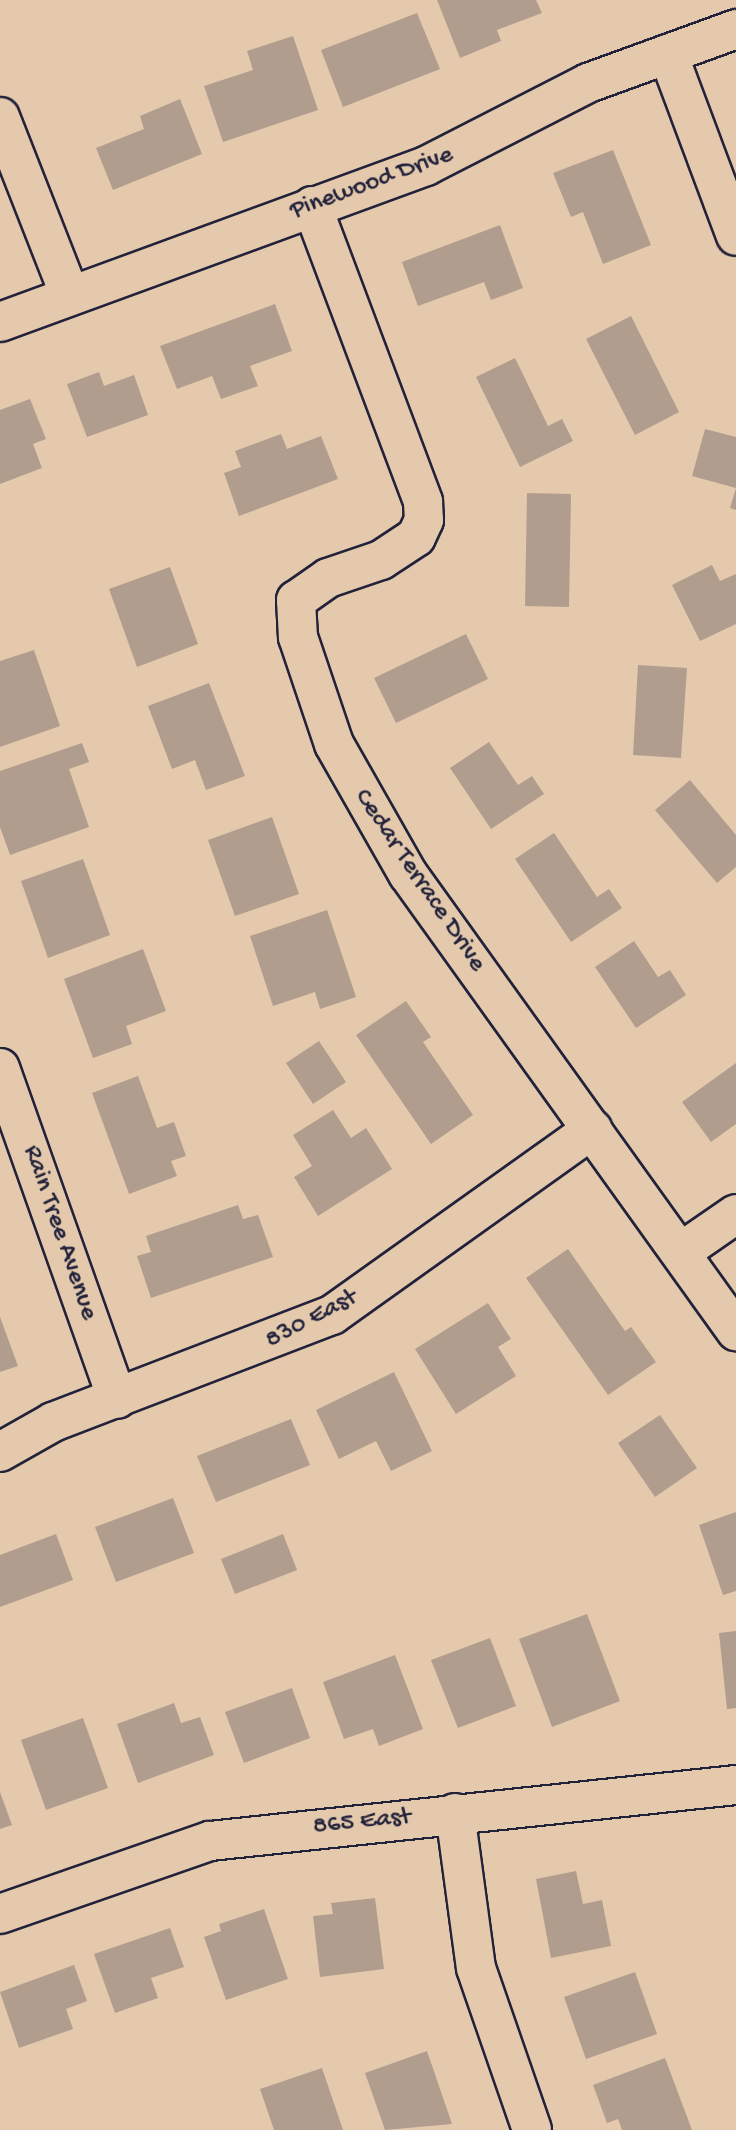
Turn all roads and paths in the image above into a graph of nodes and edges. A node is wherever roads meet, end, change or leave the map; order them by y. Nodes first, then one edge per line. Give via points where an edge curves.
1 (736, 29) edge
2 (668, 54) junction
3 (0, 117) edge
4 (312, 206) junction
5 (736, 236) edge
6 (70, 296) junction
7 (0, 322) edge
8 (0, 1068) edge
9 (593, 1129) junction
10 (736, 1214) edge
11 (681, 1252) junction
12 (736, 1331) edge
13 (117, 1399) junction
14 (0, 1452) edge
15 (736, 1785) edge
16 (455, 1813) junction
17 (0, 1914) edge
18 (532, 2130) edge

1 - 2 street, Pinewood Drive
2 - 4 street, Pinewood Drive via 588,83 426,166
2 - 5 street
3 - 6 street
4 - 6 street, Pinewood Drive
4 - 9 street, Cedar Terrace Drive via 424,520 416,537 381,560 307,590 296,600 298,638 334,744 363,803
6 - 7 street, Pinewood Drive
8 - 13 street, Rain Tree Avenue
9 - 11 street, Cedar Terrace Drive
9 - 13 street, 830 East via 332,1315
10 - 11 street
11 - 12 street, Cedar Terrace Drive
13 - 14 street, 830 East via 53,1422
15 - 16 street, 865 East
16 - 17 street, 865 East via 210,1841
16 - 18 street via 476,1968

